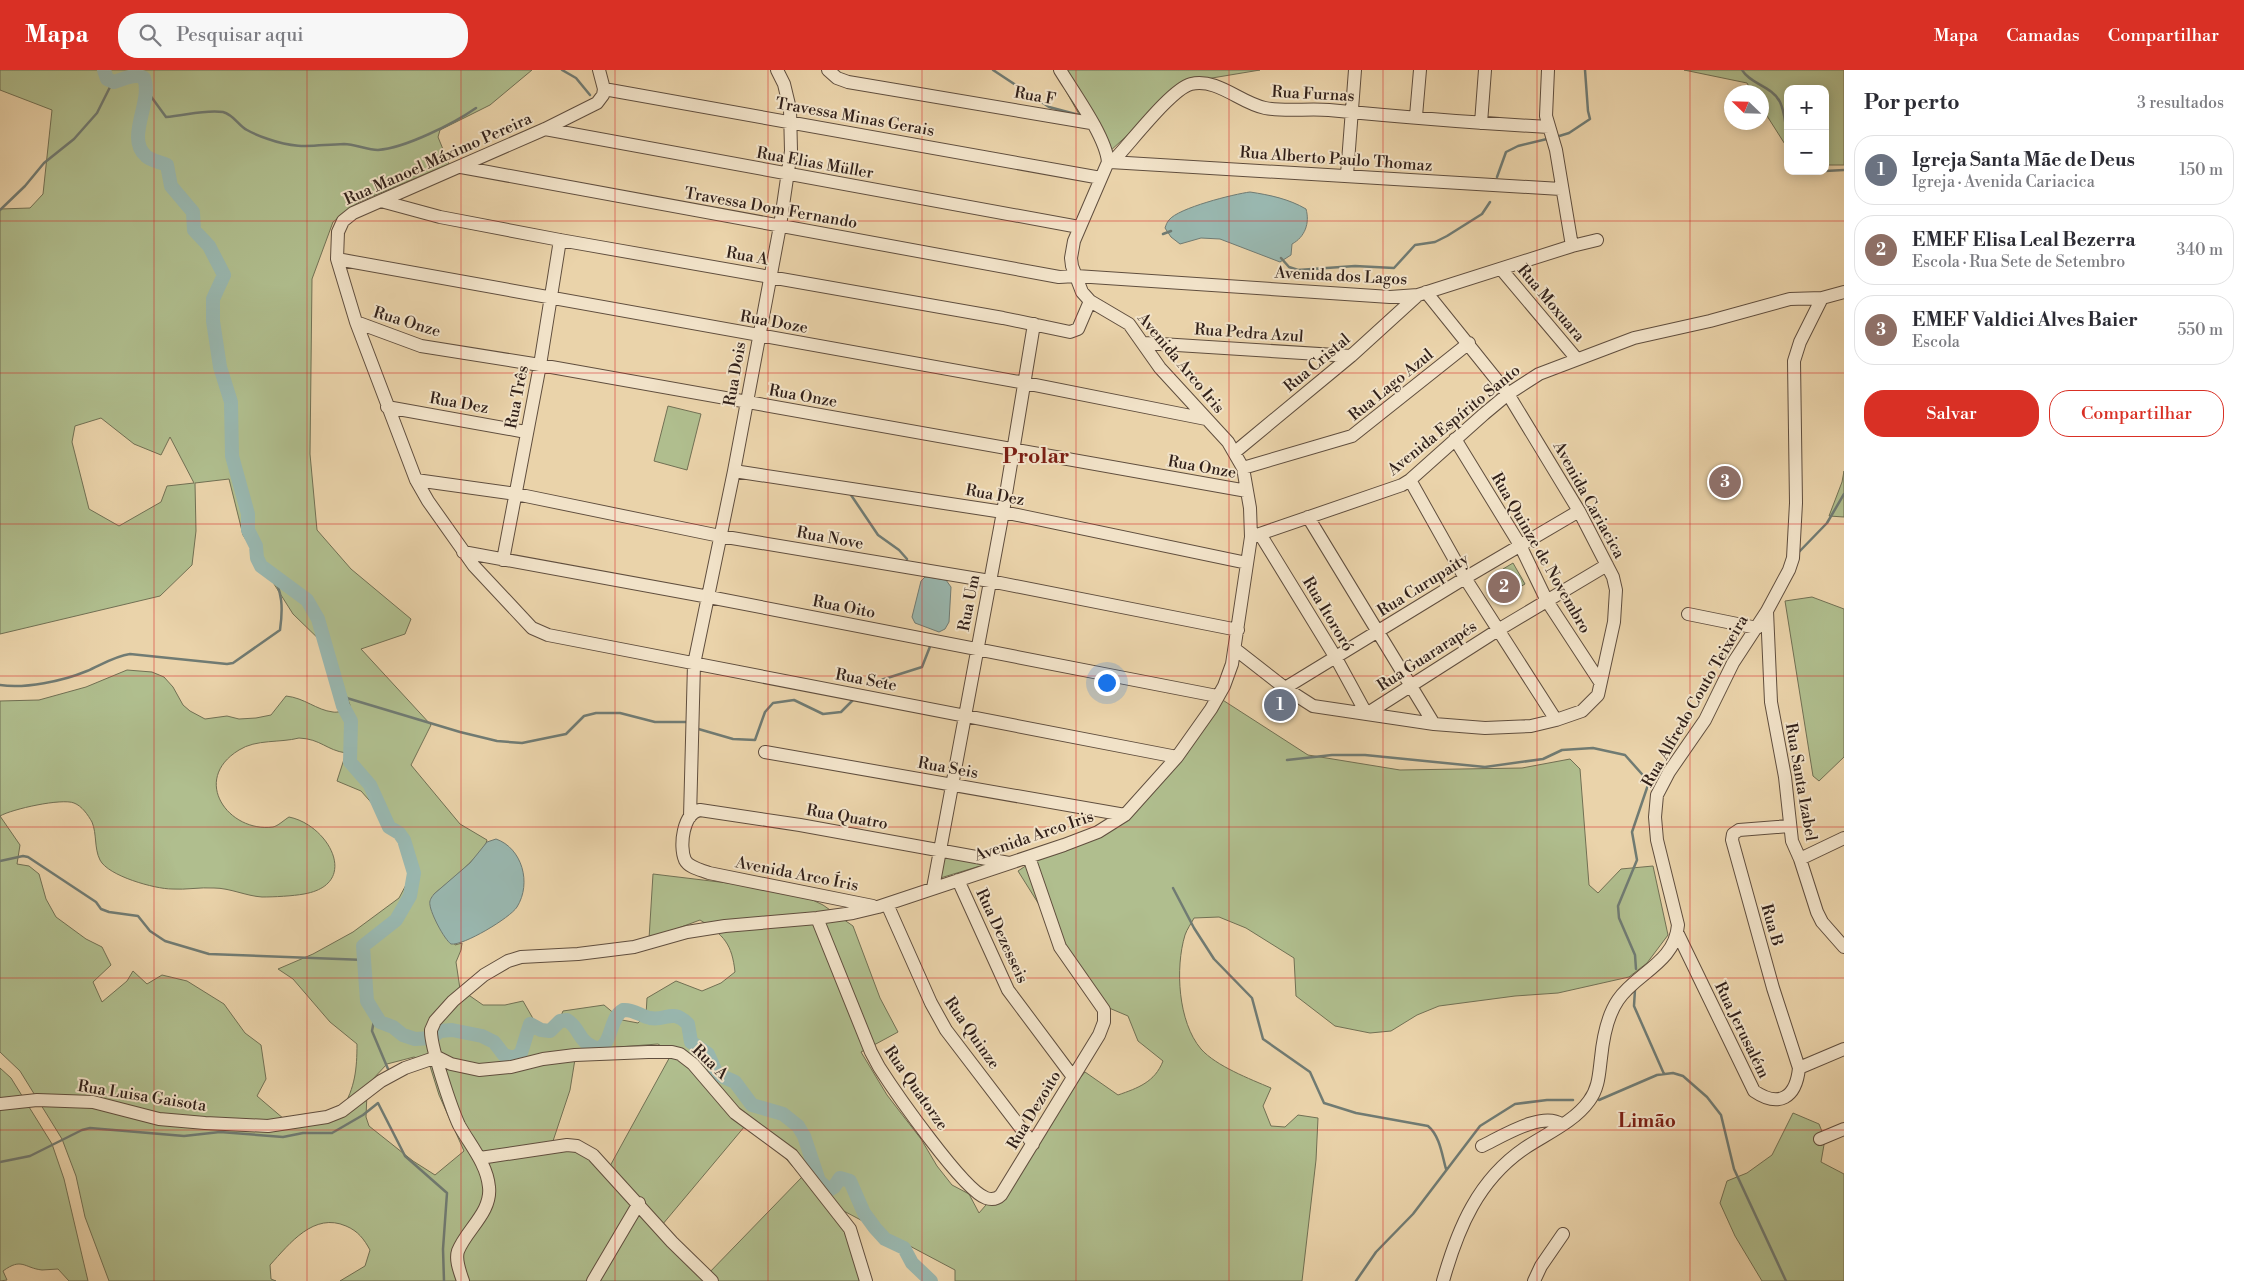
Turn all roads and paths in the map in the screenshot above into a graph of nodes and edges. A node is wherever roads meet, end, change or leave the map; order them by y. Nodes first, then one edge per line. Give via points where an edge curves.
1 (599, 70) edge
2 (776, 70) edge
3 (828, 70) edge
4 (1060, 70) edge
5 (1355, 70) edge
6 (1420, 70) edge
7 (1485, 70) edge
8 (1548, 70) edge
9 (604, 89) junction
10 (1352, 112) junction
11 (1416, 116) junction
12 (792, 122) junction
13 (1091, 123) junction
14 (1481, 123) junction
15 (1549, 127) junction
16 (545, 129) junction
17 (1111, 162) junction
18 (461, 167) junction
19 (787, 175) junction
20 (1347, 175) junction
21 (1101, 178) junction
22 (1561, 189) junction
23 (381, 201) junction
24 (780, 226) junction
25 (1078, 227) junction
26 (560, 240) junction
27 (1598, 240) dead end
28 (1572, 246) junction
29 (337, 260) junction
30 (1501, 269) junction
31 (770, 276) junction
32 (1076, 276) junction
33 (1844, 292) edge
34 (1422, 294) junction
35 (1822, 298) junction
36 (550, 299) junction
37 (1090, 301) junction
38 (356, 322) junction
39 (1034, 324) junction
40 (758, 336) junction
41 (1145, 343) junction
42 (1469, 343) junction
43 (1351, 356) junction
44 (1576, 358) junction
45 (540, 365) junction
46 (1025, 383) junction
47 (1508, 394) junction
48 (746, 402) junction
49 (387, 407) junction
50 (1206, 419) junction
51 (526, 432) junction
52 (1455, 439) junction
53 (1014, 450) junction
54 (1236, 452) junction
55 (1243, 468) junction
56 (734, 471) junction
57 (416, 480) junction
58 (1410, 480) junction
59 (1247, 491) junction
60 (516, 494) junction
61 (1579, 511) junction
62 (1003, 512) junction
63 (1308, 517) junction
64 (1256, 535) junction
65 (720, 536) junction
66 (1520, 545) junction
67 (463, 552) junction
68 (503, 560) junction
69 (1247, 563) junction
70 (1607, 565) junction
71 (1465, 578) junction
72 (990, 582) junction
73 (709, 597) junction
74 (1547, 601) junction
75 (1767, 611) junction
76 (1688, 614) dead end
77 (1757, 628) junction
78 (1238, 630) junction
79 (1498, 630) junction
80 (1379, 632) junction
81 (548, 635) joint
82 (1235, 648) junction
83 (977, 650) junction
84 (1336, 658) junction
85 (694, 664) junction
86 (1600, 682) junction
87 (1412, 686) junction
88 (1285, 688) junction
89 (1218, 696) junction
90 (1367, 713) junction
91 (965, 716) junction
92 (1556, 720) junction
93 (1434, 724) junction
94 (766, 752) dead end
95 (1177, 758) junction
96 (952, 785) junction
97 (1125, 816) junction
98 (687, 822) junction
99 (1789, 826) junction
100 (1844, 838) edge
101 (940, 850) junction
102 (1029, 857) junction
103 (1800, 859) junction
104 (1012, 863) junction
105 (958, 880) junction
106 (932, 888) junction
107 (883, 905) junction
108 (817, 918) junction
109 (1677, 932) junction
110 (1842, 943) edge
111 (1844, 1049) edge
112 (438, 1057) junction
113 (1798, 1074) junction
114 (1073, 1077) junction
115 (0, 1104) edge
116 (1561, 1124) junction
117 (1844, 1129) edge
118 (1820, 1139) dead end
119 (1033, 1144) junction
120 (1482, 1146) dead end
121 (480, 1158) junction
122 (995, 1199) joint
123 (639, 1203) junction
124 (1563, 1234) dead end
125 (463, 1281) edge
126 (593, 1281) edge
127 (712, 1281) edge
128 (866, 1281) edge
129 (1443, 1281) edge
130 (1534, 1281) edge

1 - 9 street
2 - 12 street, Rua Dois via 786,90
3 - 13 street, Rua F via 848,82
4 - 13 street
5 - 10 street
6 - 11 street
7 - 14 street
8 - 15 street via 1546,109
9 - 12 street, Travessa Minas Gerais
9 - 16 street, Rua Manoel Máximo Pereira via 597,103
10 - 11 street, Rua Furnas
10 - 17 street, Rua Furnas via 1268,109 1248,103 1212,84 1192,84 1170,98
10 - 20 street
11 - 14 street, Rua Furnas
12 - 19 street, Rua Dois
12 - 21 street, Travessa Minas Gerais
13 - 17 street via 1104,142
14 - 15 street, Rua Furnas
15 - 22 street via 1556,150
16 - 18 street, Rua Manoel Máximo Pereira
16 - 19 street, Rua Elias Müller
17 - 20 street, Rua Alberto Paulo Thomaz
17 - 21 street, Rua Furnas
18 - 23 street, Rua Manoel Máximo Pereira
18 - 24 street, Travessa Dom Fernando
19 - 24 street, Rua Dois
19 - 25 street, Rua Elias Müller
20 - 22 street, Rua Alberto Paulo Thomaz
21 - 25 street, Rua Furnas
22 - 28 street
23 - 26 street, Rua A via 440,217
23 - 29 street, Rua Manoel Máximo Pereira via 343,221 336,238
24 - 31 street, Rua Dois
24 - 32 street, Travessa Dom Fernando via 1058,277
25 - 32 street, Rua Furnas via 1071,258
26 - 31 street, Rua A
26 - 36 street, Rua Três
27 - 28 street, Avenida dos Lagos
28 - 30 street, Avenida dos Lagos
29 - 36 street, Rua Doze
29 - 38 street, Rua Manoel Máximo Pereira
30 - 34 street, Avenida dos Lagos
30 - 44 street, Rua Moxuara
31 - 39 street, Rua A
31 - 40 street, Rua Dois
32 - 34 street, Avenida dos Lagos via 1390,297
32 - 37 street via 1082,292
33 - 35 street, Avenida Espírito Santo
34 - 42 street, Avenida Cariacica
34 - 43 street, Rua Cristal
35 - 44 street, Avenida Espírito Santo via 1790,300 1645,335
35 - 75 street, Rua Alfredo Couto Teixeira via 1794,361 1796,503 1793,558
36 - 40 street, Rua Doze
36 - 45 street, Rua Três
37 - 39 street, Rua A via 1076,331
37 - 41 street, Avenida Arco Iris via 1120,317
38 - 45 street, Rua Onze via 421,346
38 - 49 street, Rua Manoel Máximo Pereira
39 - 46 street, Rua Um
40 - 46 street, Rua Doze
40 - 48 street, Rua Dois
41 - 43 street, Rua Pedra Azul
41 - 50 street, Avenida Arco Iris via 1150,354
42 - 47 street, Avenida Cariacica
42 - 55 street, Rua Lago Azul via 1352,436
43 - 54 street, Rua Cristal
44 - 47 street, Avenida Espírito Santo via 1539,374
45 - 48 street, Rua Onze
45 - 51 street, Rua Três
46 - 50 street, Rua Doze
46 - 53 street, Rua Um
47 - 52 street, Avenida Espírito Santo
47 - 61 street, Avenida Cariacica
48 - 53 street, Rua Onze
48 - 56 street, Rua Dois
49 - 51 street, Rua Dez
49 - 57 street, Rua Manoel Máximo Pereira
50 - 54 street, Avenida Arco Iris
51 - 60 street, Rua Três
52 - 58 street, Avenida Espírito Santo
52 - 66 street, Rua Quinze de Novembro
53 - 59 street, Rua Onze
53 - 62 street, Rua Um
54 - 55 street, Avenida Arco Iris
55 - 59 street, Avenida Arco Iris
56 - 62 street, Rua Dez
56 - 65 street, Rua Dois
57 - 60 street, Rua Nove
57 - 67 street, Rua Manoel Máximo Pereira
58 - 63 street, Avenida Espírito Santo via 1393,490
58 - 71 street
59 - 64 street, Avenida Arco Iris
60 - 65 street, Rua Nove
60 - 68 street, Rua Três
61 - 66 street, Rua Curupaity
61 - 70 street, Avenida Cariacica
62 - 69 street, Rua Dez
62 - 72 street, Rua Um
63 - 64 street, Avenida Espírito Santo
63 - 80 street
64 - 69 street, Avenida Arco Iris
64 - 84 street, Rua Itororó
65 - 72 street, Rua Nove
65 - 73 street, Rua Dois
66 - 71 street, Rua Curupaity
66 - 74 street, Rua Quinze de Novembro
67 - 68 street, Rua Oito
67 - 81 street, Rua Manoel Máximo Pereira via 532,628
68 - 73 street, Rua Oito
69 - 78 street, Avenida Arco Iris
70 - 74 street, Rua Guararapés
70 - 86 street, Avenida Cariacica via 1613,577 1616,604
71 - 79 street
71 - 80 street, Rua Curupaity
72 - 78 street, Rua Nove
72 - 83 street, Rua Um
73 - 83 street, Rua Oito
73 - 85 street, Rua Dois
74 - 79 street, Rua Guararapés
74 - 86 street, Rua Quinze de Novembro
75 - 77 street, Rua Alfredo Couto Teixeira
75 - 99 street, Rua Santa Izabel via 1771,702
76 - 77 street
77 - 109 street, Rua Alfredo Couto Teixeira via 1657,795 1657,840
78 - 82 street, Avenida Arco Iris
79 - 87 street, Rua Guararapés
79 - 92 street
80 - 84 street, Rua Curupaity
80 - 87 street
81 - 85 street, Rua Sete
82 - 88 street, Avenida Cariacica
82 - 89 street, Avenida Arco Iris
83 - 89 street, Rua Oito
83 - 91 street, Rua Um
84 - 88 street, Rua Curupaity
84 - 90 street, Rua Itororó
85 - 91 street, Rua Sete
85 - 98 street, Rua Dois
86 - 92 street, Avenida Cariacica via 1598,695 1588,707
87 - 90 street, Rua Guararapés
87 - 93 street
88 - 90 street, Avenida Cariacica via 1313,706
89 - 95 street, Avenida Arco Iris
90 - 93 street, Avenida Cariacica
91 - 95 street, Rua Sete
91 - 96 street, Rua Um
92 - 93 street, Avenida Cariacica via 1501,729
94 - 96 street, Rua Seis
95 - 97 street, Avenida Arco Iris
96 - 97 street, Rua Seis
96 - 101 street, Rua Um
97 - 102 street, Avenida Arco Iris via 1098,832
98 - 101 street, Rua Quatro via 695,811 700,810
98 - 107 street, Avenida Arco Íris via 682,844 685,860 691,866 709,873
99 - 103 street, Rua Santa Izabel
99 - 113 street, Rua B via 1739,830 1733,834 1732,840
100 - 103 street
101 - 104 street, Rua Quatro
101 - 106 street, Rua Um
102 - 104 street, Avenida Arco Iris
102 - 114 street, Rua Dezoito via 1060,947 1104,1010 1099,1035
103 - 110 street, Rua Santa Izabel via 1822,922
104 - 105 street, Avenida Arco Iris
105 - 106 street, Avenida Arco Iris
105 - 114 street, Rua Dezesseis via 1008,990
106 - 107 street, Avenida Arco Iris
107 - 108 street, Avenida Arco Iris
107 - 119 street, Rua Quinze via 946,1030
108 - 112 street, Avenida Arco Iris via 696,931 634,948 520,957 496,967 435,1021 432,1039
108 - 122 street, Rua Quatorze via 879,1067 962,1178 984,1198
109 - 113 street, Rua Jerusalém via 1754,1091 1770,1100 1778,1100 1790,1093
109 - 116 street via 1659,962 1616,1003 1607,1024 1594,1094 1582,1110
111 - 113 street
112 - 115 street, Rua Luisa Gaisota via 380,1081 342,1111 327,1117 268,1126 159,1119 93,1102 37,1100
112 - 121 street via 452,1107
112 - 128 street, Rua A via 451,1064 479,1070 575,1055 680,1054 693,1064 735,1113 792,1155 850,1229
114 - 119 street, Rua Dezoito
116 - 120 street via 1556,1120 1543,1120
116 - 129 street via 1519,1152 1489,1180 1466,1214
117 - 118 street
119 - 122 street, Rua Dezoito via 1001,1195
121 - 123 street via 553,1146 577,1146 593,1155
121 - 125 street via 490,1187 485,1208 458,1251
123 - 126 street
123 - 127 street via 672,1242
124 - 130 street

